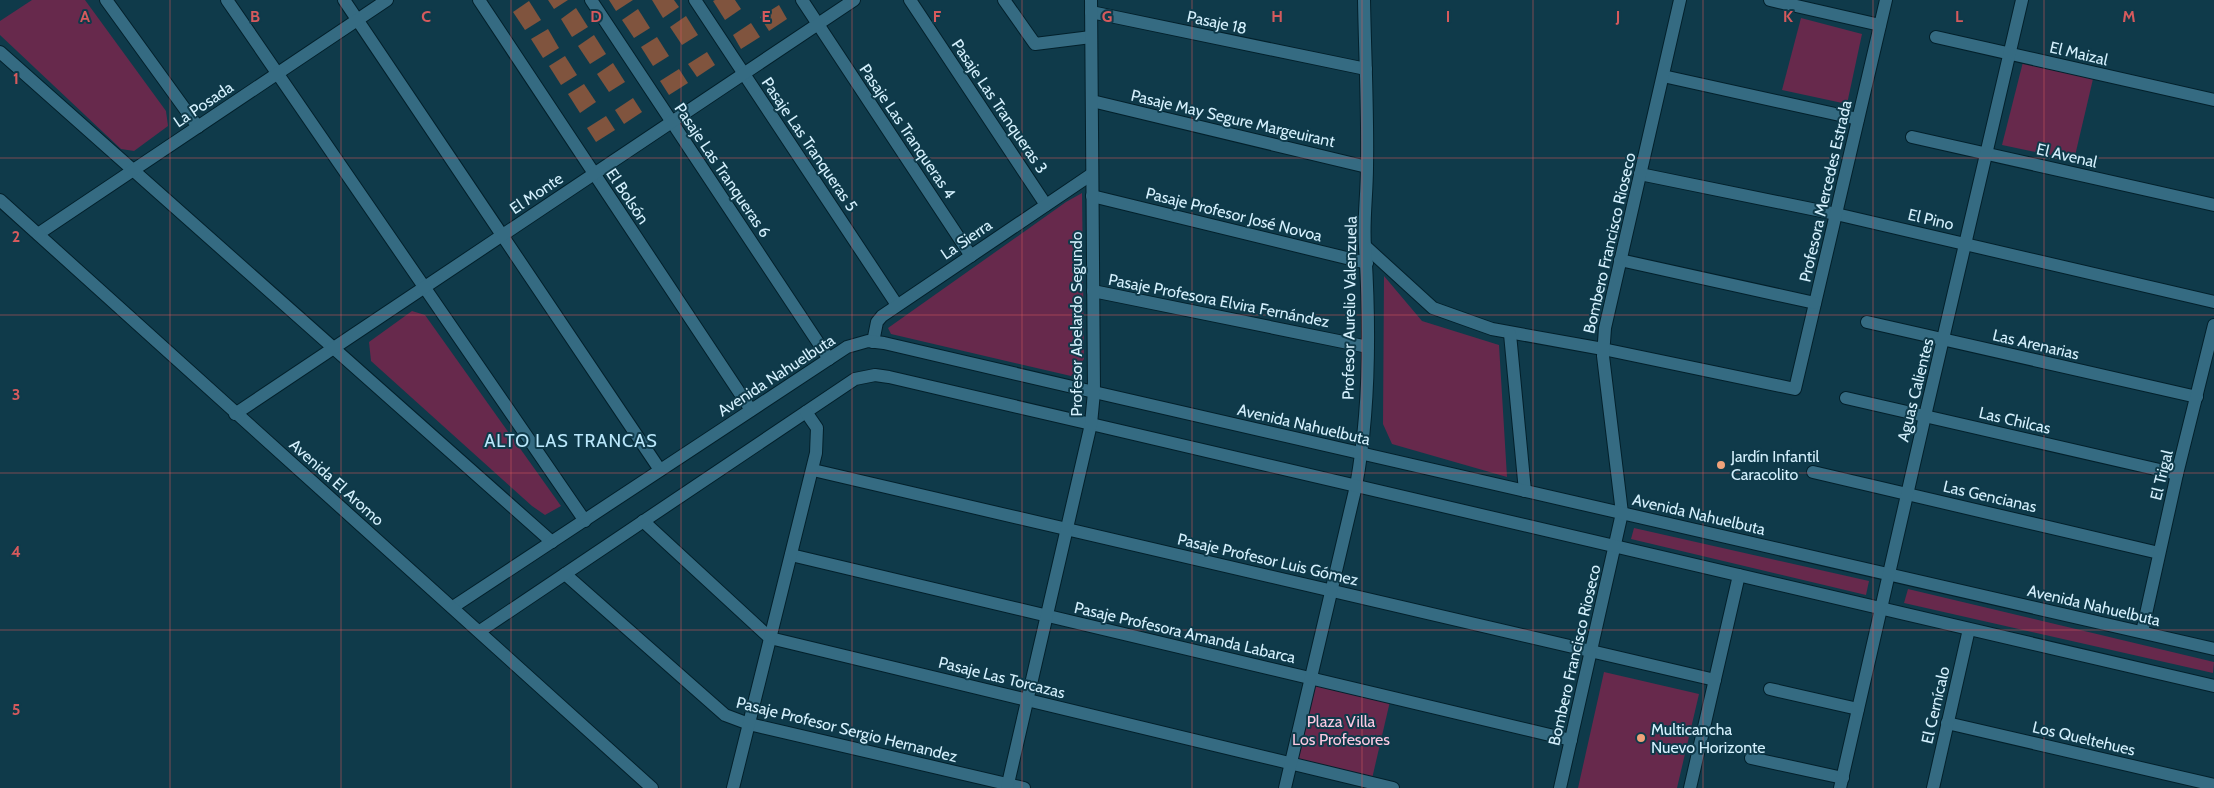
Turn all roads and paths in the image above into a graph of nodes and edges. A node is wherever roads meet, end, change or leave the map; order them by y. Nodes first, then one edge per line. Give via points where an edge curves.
1 (106, 0) edge
2 (227, 0) edge
3 (344, 0) edge
4 (387, 0) edge
5 (479, 0) edge
6 (591, 0) edge
7 (695, 0) edge
8 (802, 0) edge
9 (854, 0) edge
10 (910, 0) edge
11 (1004, 0) edge
12 (1364, 0) edge
13 (1680, 0) edge
14 (1770, 0) edge
15 (1886, 0) edge
16 (2022, 0) edge
17 (1091, 6) edge
18 (358, 20) junction
19 (818, 24) junction
20 (1880, 25) junction
21 (1936, 36) dead end
22 (1091, 37) junction
23 (0, 52) edge
24 (2010, 54) junction
25 (1366, 69) junction
26 (277, 73) junction
27 (744, 74) junction
28 (1663, 76) junction
29 (2214, 100) edge
30 (1092, 101) junction
31 (1858, 119) junction
32 (672, 122) junction
33 (198, 127) junction
34 (1912, 137) dead end
35 (1986, 154) junction
36 (1367, 167) junction
37 (132, 170) junction
38 (594, 174) junction
39 (1092, 174) junction
40 (1640, 174) junction
41 (1092, 196) junction
42 (0, 200) edge
43 (1046, 205) junction
44 (2214, 205) edge
45 (1836, 214) junction
46 (38, 234) junction
47 (502, 235) junction
48 (1966, 243) junction
49 (1365, 246) junction
50 (971, 256) junction
51 (1620, 260) junction
52 (1367, 264) junction
53 (424, 287) junction
54 (1093, 291) junction
55 (2214, 302) edge
56 (1815, 304) junction
57 (897, 305) junction
58 (1867, 322) dead end
59 (2214, 325) edge
60 (1510, 334) junction
61 (1944, 339) junction
62 (873, 342) junction
63 (333, 347) junction
64 (1368, 347) junction
65 (1603, 349) junction
66 (829, 359) junction
67 (1094, 392) junction
68 (2197, 397) junction
69 (1846, 398) dead end
70 (751, 410) junction
71 (806, 412) junction
72 (236, 414) junction
73 (1925, 416) junction
74 (1092, 424) junction
75 (1362, 454) junction
76 (660, 470) junction
77 (813, 470) junction
78 (1813, 472) dead end
79 (2177, 474) junction
80 (1356, 486) junction
81 (1526, 491) junction
82 (1907, 494) junction
83 (1622, 513) junction
84 (584, 521) junction
85 (643, 522) junction
86 (1066, 529) junction
87 (552, 542) junction
88 (1616, 546) junction
89 (2159, 553) junction
90 (791, 555) junction
91 (565, 574) junction
92 (1739, 575) junction
93 (1890, 575) junction
94 (1332, 591) junction
95 (453, 607) junction
96 (1882, 609) junction
97 (1047, 616) junction
98 (1969, 629) junction
99 (480, 631) junction
100 (2142, 632) junction
101 (770, 638) junction
102 (2214, 649) edge
103 (1591, 651) junction
104 (1311, 678) junction
105 (1715, 680) junction
106 (2214, 686) edge
107 (1770, 689) dead end
108 (1027, 700) junction
109 (1858, 709) junction
110 (749, 724) junction
111 (1947, 724) junction
112 (1571, 740) junction
113 (1751, 758) dead end
114 (1291, 764) junction
115 (1841, 783) edge
116 (2214, 785) edge
117 (1007, 786) edge
118 (652, 788) edge
119 (733, 788) edge
120 (1024, 788) edge
121 (1285, 788) edge
122 (1393, 788) edge
123 (1560, 788) edge
124 (1690, 788) edge
125 (1933, 788) edge

1 - 33 street
2 - 26 street
3 - 18 street
4 - 18 street, La Posada
5 - 38 street, El Bolsón
6 - 32 street, Pasaje Las Tranqueras 6
7 - 27 street, Pasaje Las Tranqueras 5
8 - 19 street, Pasaje Las Tranqueras 4
9 - 19 street, El Monte
10 - 43 street, Pasaje Las Tranqueras 3
11 - 22 street via 1035,44
12 - 25 street, Profesor Aurelio Valenzuela
13 - 28 street, Bombero Francisco Rioseco
14 - 20 street
15 - 20 street, Profesora Mercedes Estrada
16 - 24 street, Aguas Calientes
17 - 22 street, Profesor Abelardo Segundo
17 - 25 street, Pasaje 18
18 - 26 street, La Posada
18 - 47 street
19 - 27 street, El Monte
19 - 50 street, Pasaje Las Tranqueras 4
20 - 31 street, Profesora Mercedes Estrada
21 - 24 street, El Maizal
22 - 30 street, Profesor Abelardo Segundo
23 - 37 street
24 - 29 street, El Maizal
24 - 35 street, Aguas Calientes
25 - 36 street, Profesor Aurelio Valenzuela
26 - 33 street, La Posada
26 - 53 street
27 - 32 street, El Monte
27 - 57 street, Pasaje Las Tranqueras 5
28 - 31 street
28 - 40 street, Bombero Francisco Rioseco
30 - 36 street, Pasaje May Segure Margeuirant
30 - 39 street, Profesor Abelardo Segundo
31 - 45 street, Profesora Mercedes Estrada
32 - 38 street, El Monte
32 - 66 street, Pasaje Las Tranqueras 6
33 - 37 street, La Posada
34 - 35 street, El Avenal
35 - 44 street, El Avenal
35 - 48 street, Aguas Calientes
36 - 49 street, Profesor Aurelio Valenzuela
37 - 46 street, La Posada
37 - 63 street
38 - 47 street, El Monte
38 - 70 street, El Bolsón
39 - 41 street, Profesor Abelardo Segundo
39 - 43 street, La Sierra
40 - 45 street, El Pino
40 - 51 street, Bombero Francisco Rioseco
41 - 52 street, Pasaje Profesor José Novoa
41 - 54 street, Profesor Abelardo Segundo
42 - 46 street, Avenida El Aromo
43 - 50 street, La Sierra
45 - 48 street, El Pino
45 - 56 street, Profesora Mercedes Estrada
46 - 72 street, Avenida El Aromo
47 - 53 street, El Monte
47 - 76 street
48 - 55 street, El Pino
48 - 61 street, Aguas Calientes
49 - 52 street, Profesor Aurelio Valenzuela
49 - 60 street via 1433,308
50 - 57 street, La Sierra
51 - 56 street
51 - 65 street, Bombero Francisco Rioseco
52 - 64 street, Profesor Aurelio Valenzuela
53 - 63 street, El Monte
53 - 84 street
54 - 64 street, Pasaje Profesora Elvira Fernández
54 - 67 street, Profesor Abelardo Segundo
56 - 65 street, Profesora Mercedes Estrada via 1795,389
57 - 62 street, La Sierra via 877,322
58 - 61 street, Las Arenarias
59 - 68 street, El Trigal
60 - 65 street
60 - 81 street
61 - 68 street, Las Arenarias
61 - 73 street, Aguas Calientes
62 - 66 street, Avenida Nahuelbuta via 847,347
62 - 67 street, Avenida Nahuelbuta
63 - 72 street, El Monte
63 - 87 street
64 - 75 street, Profesor Aurelio Valenzuela
65 - 83 street, Bombero Francisco Rioseco
66 - 70 street, Avenida Nahuelbuta
67 - 74 street, Profesor Abelardo Segundo
67 - 75 street, Avenida Nahuelbuta
68 - 79 street, El Trigal
69 - 73 street, Las Chilcas
70 - 76 street, Avenida Nahuelbuta
71 - 74 street via 855,379 874,375
71 - 77 street via 817,428
71 - 85 street
72 - 95 street, Avenida El Aromo
73 - 79 street, Las Chilcas
73 - 82 street, Aguas Calientes
74 - 80 street
74 - 86 street, Profesor Abelardo Segundo
75 - 80 street, Profesor Aurelio Valenzuela
75 - 81 street, Avenida Nahuelbuta
76 - 84 street, Avenida Nahuelbuta
77 - 86 street, Pasaje Profesor Luis Gómez
77 - 90 street
78 - 82 street, Las Gencianas
79 - 89 street, El Trigal
80 - 88 street
80 - 94 street, Profesor Aurelio Valenzuela
81 - 83 street, Avenida Nahuelbuta
82 - 89 street, Las Gencianas
82 - 93 street, Aguas Calientes
83 - 88 street, Bombero Francisco Rioseco
83 - 93 street, Avenida Nahuelbuta
84 - 87 street, Avenida Nahuelbuta
85 - 91 street
85 - 101 street, Pasaje Las Torcazas
86 - 94 street, Pasaje Profesor Luis Gómez
86 - 97 street, Profesor Abelardo Segundo
87 - 95 street, Avenida Nahuelbuta
88 - 92 street
88 - 103 street, Bombero Francisco Rioseco
89 - 100 street, El Trigal
90 - 97 street, Pasaje Profesora Amanda Labarca
90 - 101 street
91 - 99 street
91 - 110 street, Pasaje Profesor Sergio Hernandez via 725,715
92 - 96 street
92 - 105 street
93 - 96 street, Aguas Calientes
93 - 100 street, Avenida Nahuelbuta
94 - 103 street, Pasaje Profesor Luis Gómez
94 - 104 street, Profesor Aurelio Valenzuela
95 - 99 street, Avenida El Aromo
96 - 98 street
96 - 109 street, Aguas Calientes
97 - 104 street, Pasaje Profesora Amanda Labarca
97 - 108 street, Profesor Abelardo Segundo
98 - 106 street
98 - 111 street, El Cernícalo
99 - 118 street, Avenida El Aromo
100 - 102 street, Avenida Nahuelbuta
101 - 108 street, Pasaje Las Torcazas
101 - 110 street
103 - 105 street, Pasaje Profesor Luis Gómez
103 - 112 street, Bombero Francisco Rioseco
104 - 112 street, Pasaje Profesora Amanda Labarca
104 - 114 street, Profesor Aurelio Valenzuela
105 - 124 street
107 - 109 street
108 - 114 street, Pasaje Las Torcazas
108 - 117 street, Profesor Abelardo Segundo
109 - 115 street, Aguas Calientes
110 - 117 street, Pasaje Profesor Sergio Hernandez
110 - 119 street
111 - 116 street, Los Queltehues
111 - 125 street, El Cernícalo
112 - 123 street, Bombero Francisco Rioseco
113 - 115 street
114 - 121 street, Profesor Aurelio Valenzuela
114 - 122 street, Pasaje Las Torcazas
117 - 120 street, Pasaje Profesor Sergio Hernandez

